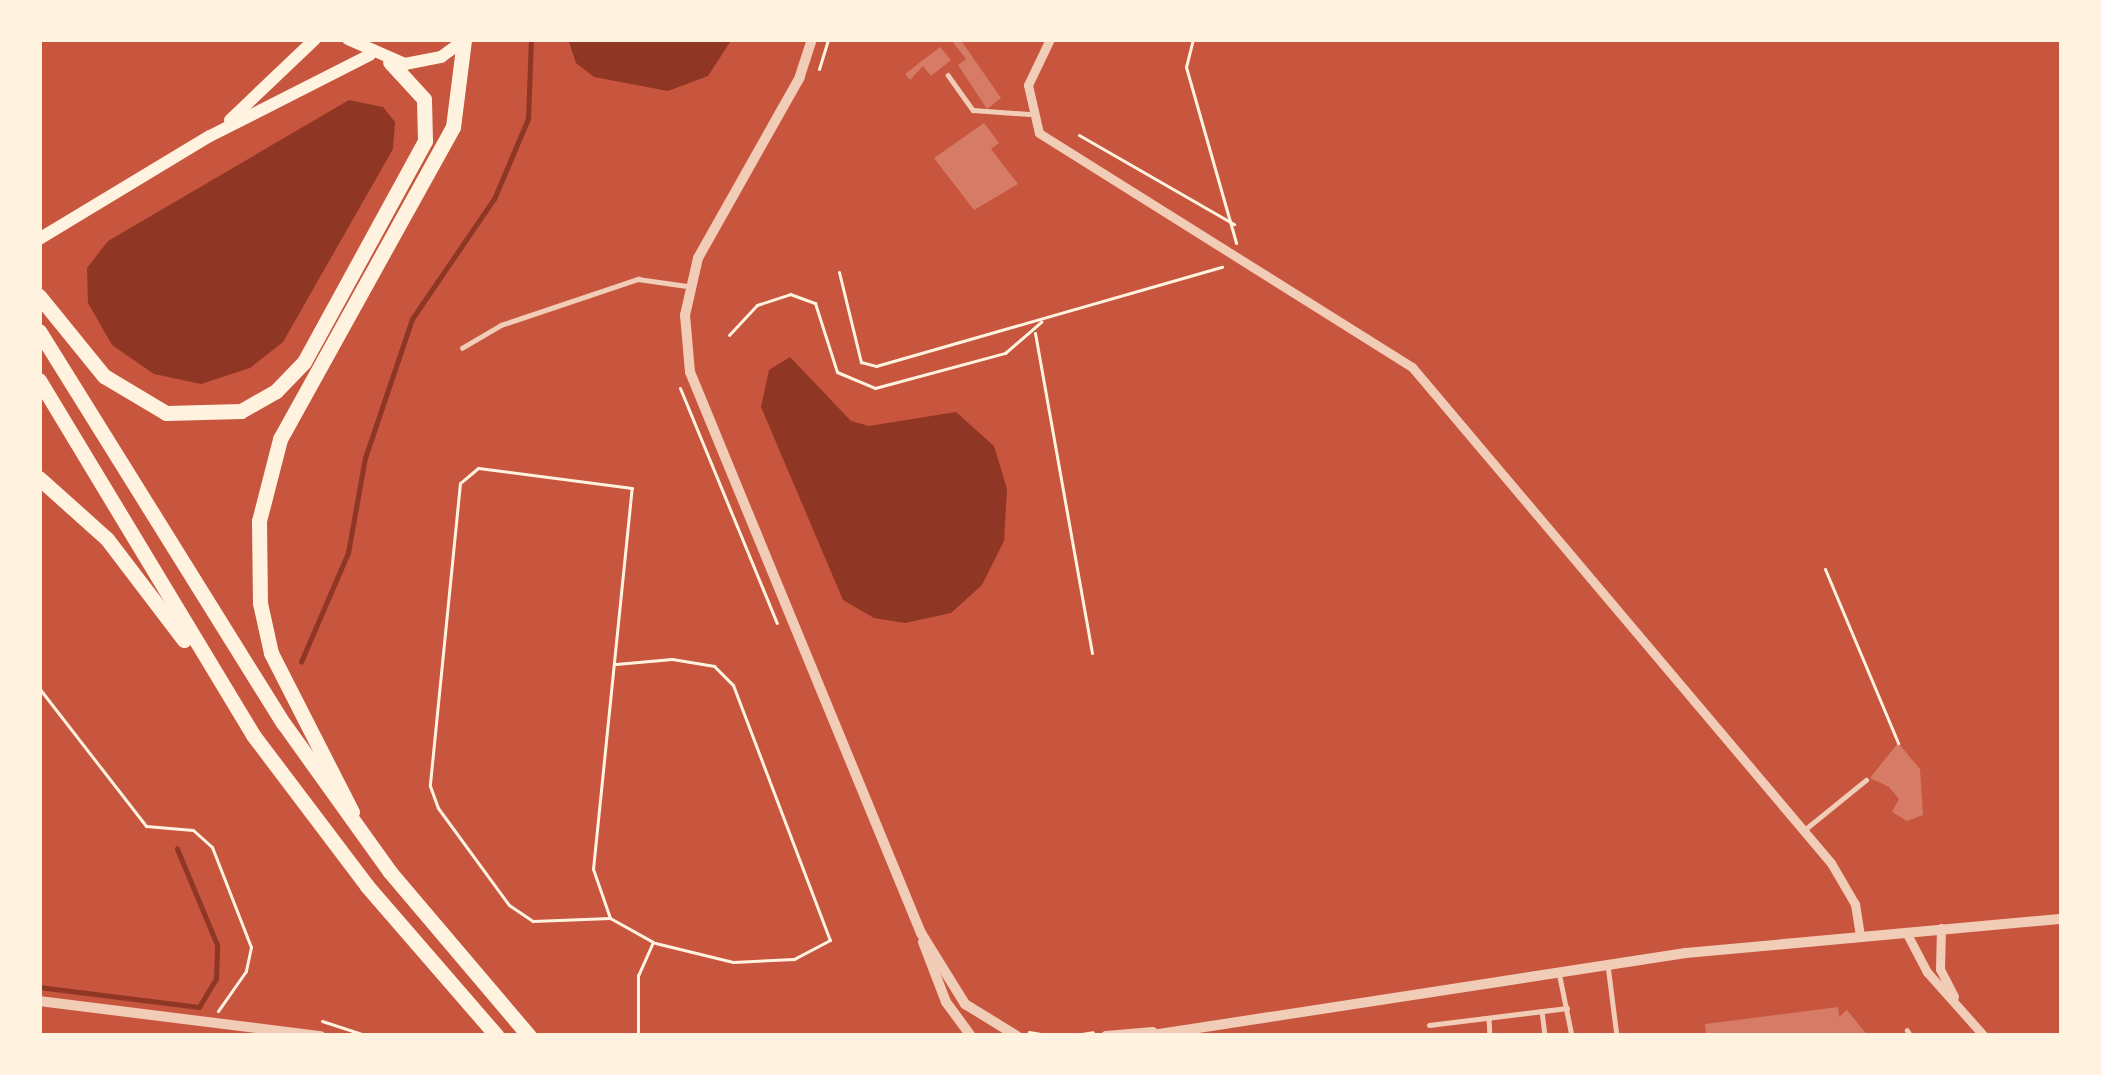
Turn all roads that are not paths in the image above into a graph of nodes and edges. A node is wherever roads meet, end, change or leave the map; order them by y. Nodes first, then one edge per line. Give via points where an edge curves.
1 (315, 39) edge
2 (348, 39) edge
3 (464, 39) edge
4 (812, 39) edge
5 (1050, 39) edge
6 (370, 55) junction
7 (390, 62) junction
8 (948, 75) dead end
9 (1029, 114) junction
10 (210, 136) junction
11 (44, 236) edge
12 (689, 286) junction
13 (39, 296) edge
14 (39, 331) edge
15 (461, 348) dead end
16 (39, 380) edge
17 (39, 478) edge
18 (210, 671) junction
19 (1866, 780) dead end
20 (356, 826) junction
21 (1803, 831) junction
22 (2062, 919) edge
23 (1941, 928) junction
24 (1906, 932) junction
25 (921, 933) junction
26 (1860, 936) junction
27 (1608, 965) junction
28 (1559, 972) junction
29 (39, 1001) edge
30 (1960, 1007) junction
31 (1567, 1008) junction
32 (1542, 1012) junction
33 (1489, 1018) junction
34 (1430, 1024) dead end
35 (1162, 1031) junction
36 (1017, 1032) edge
37 (321, 1036) edge
38 (497, 1036) edge
39 (529, 1036) edge
40 (971, 1036) edge
41 (1106, 1036) edge
42 (1146, 1036) edge
43 (1490, 1036) edge
44 (1545, 1036) edge
45 (1572, 1036) edge
46 (1617, 1036) edge
47 (1984, 1036) edge

1 - 10 main road via 290,71
2 - 6 main road
3 - 7 main road via 432,60
3 - 20 highway via 460,99 444,148 297,406 259,521 260,603 271,653 342,780
4 - 12 street
5 - 9 street via 1030,76
6 - 7 main road
6 - 10 main road
7 - 13 highway via 424,99 425,141 304,362 276,392 241,412 166,413 104,376
8 - 9 lane via 973,110
9 - 21 street via 1047,140 1086,168 1412,367
10 - 11 main road
12 - 15 lane via 638,279 501,325
12 - 25 street via 689,372
14 - 20 highway via 178,562
16 - 18 highway
17 - 18 highway via 107,539
18 - 38 highway via 367,886
19 - 21 lane
20 - 39 highway
21 - 26 street via 1855,904
22 - 23 street
23 - 24 street
23 - 30 street via 1940,969
24 - 26 street
24 - 30 street via 1927,972
25 - 36 street via 954,990 988,1023
25 - 40 street via 946,1002
26 - 27 street
27 - 28 street
27 - 46 lane
28 - 31 lane
28 - 35 street
29 - 37 street
30 - 47 street
31 - 32 lane
31 - 45 lane
32 - 33 lane
32 - 44 lane
33 - 34 lane
33 - 43 lane
35 - 41 street
35 - 42 street

